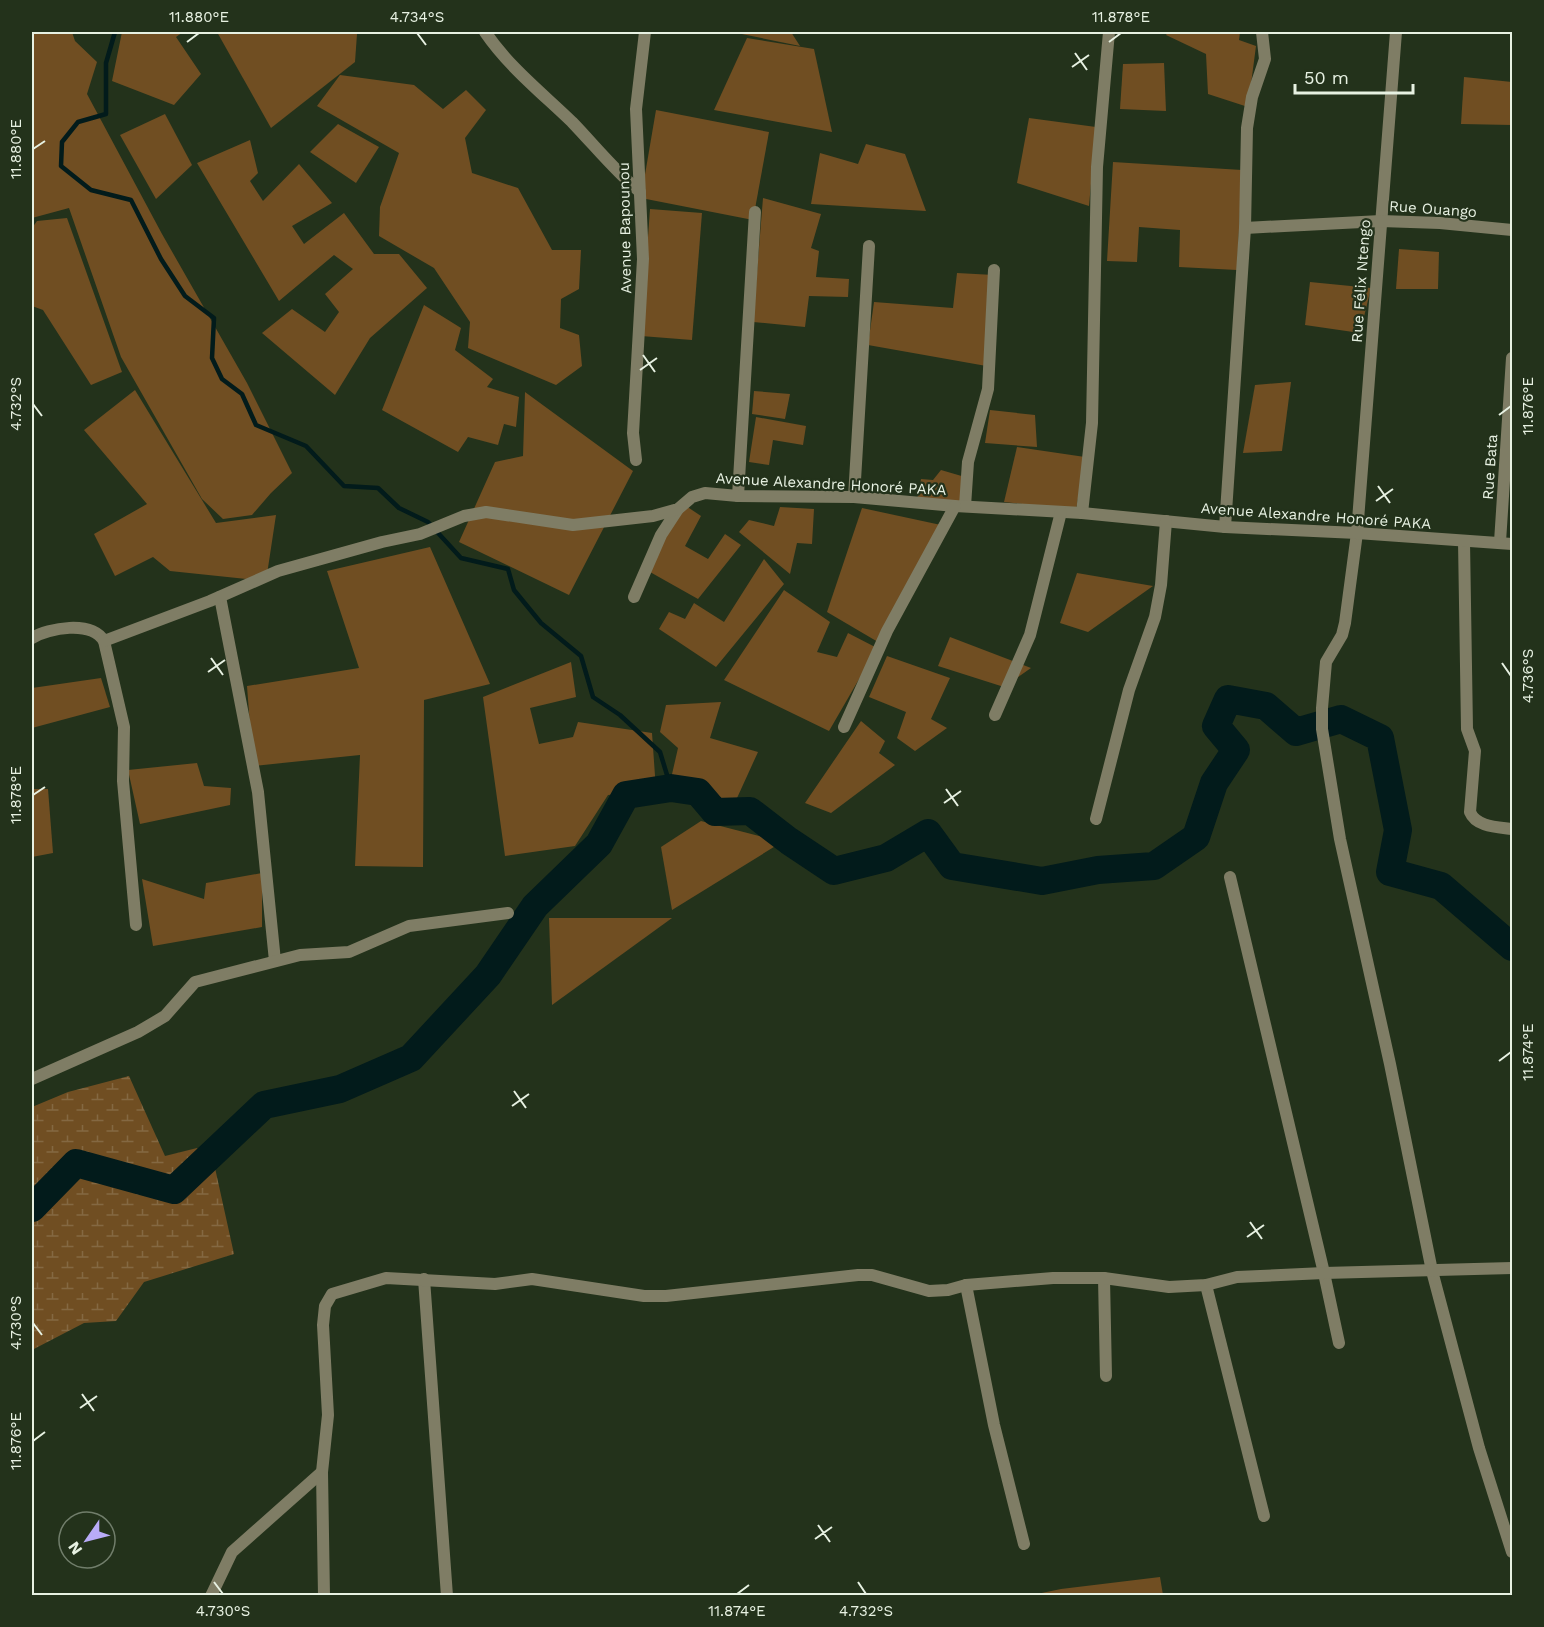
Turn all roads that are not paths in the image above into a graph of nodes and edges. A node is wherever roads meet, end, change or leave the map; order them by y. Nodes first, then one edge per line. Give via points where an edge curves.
1 (485, 32) edge
2 (645, 32) edge
3 (1109, 32) edge
4 (1262, 32) edge
5 (1396, 32) edge
6 (640, 192) junction
7 (755, 212) dead end
8 (1381, 221) junction
9 (1245, 228) junction
10 (1512, 230) edge
11 (869, 246) dead end
12 (994, 270) dead end
13 (1512, 358) edge
14 (636, 460) dead end
15 (738, 496) junction
16 (854, 498) junction
17 (960, 506) junction
18 (678, 509) junction
19 (1061, 512) junction
20 (1082, 513) junction
21 (1166, 521) junction
22 (1225, 526) junction
23 (1357, 533) junction
24 (1464, 542) junction
25 (1506, 543) edge
26 (220, 597) junction
27 (634, 597) dead end
28 (32, 638) edge
29 (104, 640) junction
30 (995, 715) dead end
31 (844, 727) dead end
32 (1095, 819) dead end
33 (1512, 829) edge
34 (1230, 877) dead end
35 (508, 913) dead end
36 (136, 925) dead end
37 (275, 961) junction
38 (32, 1079) edge
39 (1512, 1268) edge
40 (1432, 1271) junction
41 (1324, 1273) junction
42 (1104, 1278) junction
43 (424, 1279) junction
44 (966, 1285) junction
45 (1206, 1285) junction
46 (1339, 1342) dead end
47 (1106, 1376) dead end
48 (322, 1472) junction
49 (1264, 1516) dead end
50 (1024, 1544) dead end
51 (1512, 1552) edge
52 (211, 1596) edge
53 (324, 1596) edge
54 (447, 1596) edge

1 - 6 street via 515,68
2 - 6 street, Avenue Bapounou via 636,109
3 - 20 street via 1097,166 1092,423
4 - 9 street via 1265,59 1247,128
5 - 8 street, Rue Félix Ntengo
6 - 14 street, Avenue Bapounou via 644,259 633,433
7 - 15 street
8 - 9 street, Rue Ouango
8 - 10 street, Rue Ouango
8 - 23 street, Rue Félix Ntengo
9 - 22 street
11 - 16 street
12 - 17 street via 988,389
13 - 25 street, Rue Bata
15 - 16 street, Avenue Alexandre Honoré PAKA
15 - 18 street, Avenue Alexandre Honoré PAKA via 705,493 692,497
16 - 17 street, Avenue Alexandre Honoré PAKA
17 - 19 street, Avenue Alexandre Honoré PAKA
17 - 31 street via 887,630
18 - 26 street, Avenue Alexandre Honoré PAKA via 653,516 573,525 486,512 464,516 420,534 278,571
18 - 27 street via 661,535
19 - 20 street, Avenue Alexandre Honoré PAKA
19 - 30 street via 1030,635
20 - 21 street, Avenue Alexandre Honoré PAKA
21 - 22 street, Avenue Alexandre Honoré PAKA
21 - 32 street via 1155,617 1129,690
22 - 23 street, Avenue Alexandre Honoré PAKA
23 - 24 street, Avenue Alexandre Honoré PAKA
23 - 40 street, Rue Félix Ntengo via 1346,623 1326,662 1322,729 1340,838
24 - 25 street, Avenue Alexandre Honoré PAKA
24 - 33 street via 1467,729 1475,751 1470,812 1482,824
26 - 29 street, Avenue Alexandre Honoré PAKA
26 - 37 street via 258,792
28 - 29 street via 46,630 89,629
29 - 36 street via 124,727 123,781
34 - 41 street
35 - 37 street via 409,926 349,952
37 - 38 street via 195,982 165,1016
39 - 40 street
40 - 41 street
40 - 51 street, Rue Félix Ntengo via 1479,1448
41 - 45 street via 1238,1277
41 - 46 street
42 - 44 street
42 - 45 street via 1169,1287
42 - 47 street
43 - 44 street via 495,1284 532,1280 644,1296 858,1275 872,1275 929,1291
43 - 48 street via 386,1278 362,1284 332,1294 325,1306 328,1415
43 - 54 street
44 - 50 street via 994,1425
45 - 49 street
48 - 52 street via 232,1552
48 - 53 street

